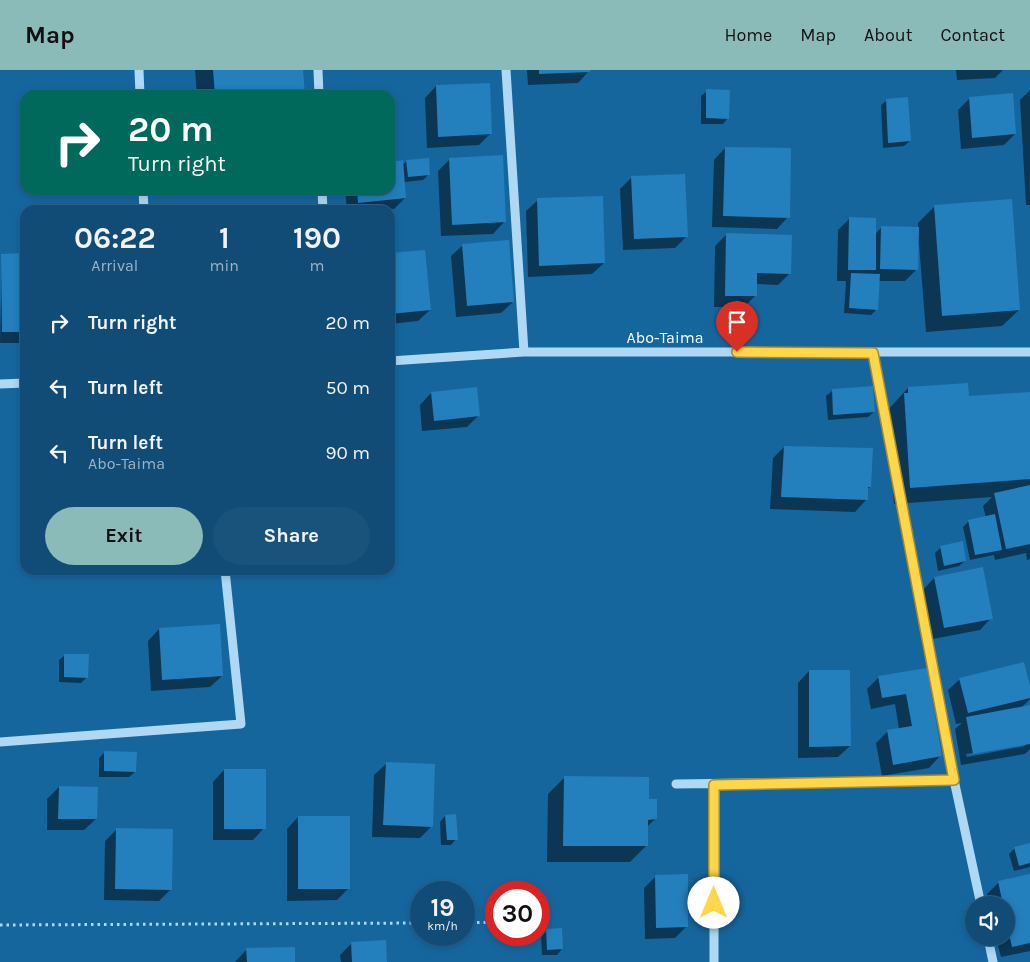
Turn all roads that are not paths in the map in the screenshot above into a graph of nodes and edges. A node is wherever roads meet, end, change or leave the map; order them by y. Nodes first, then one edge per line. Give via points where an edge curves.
1 (139, 70) edge
2 (318, 70) edge
3 (506, 70) edge
4 (140, 90) edge
5 (319, 90) edge
6 (524, 352) junction
7 (1030, 352) edge
8 (873, 353) junction
9 (395, 361) edge
10 (20, 383) edge
11 (0, 384) edge
12 (225, 575) edge
13 (0, 742) edge
14 (954, 780) junction
15 (676, 784) dead end
16 (714, 785) junction
17 (979, 896) edge
18 (990, 946) edge
19 (714, 962) edge
20 (993, 962) edge

1 - 4 street
2 - 5 street
3 - 6 street
6 - 8 street, Abo-Taima
6 - 9 street, Abo-Taima
7 - 8 street, Abo-Taima
8 - 14 street
10 - 11 street
12 - 13 street via 240,724
14 - 16 street
14 - 17 street
15 - 16 street
16 - 19 street
18 - 20 street

